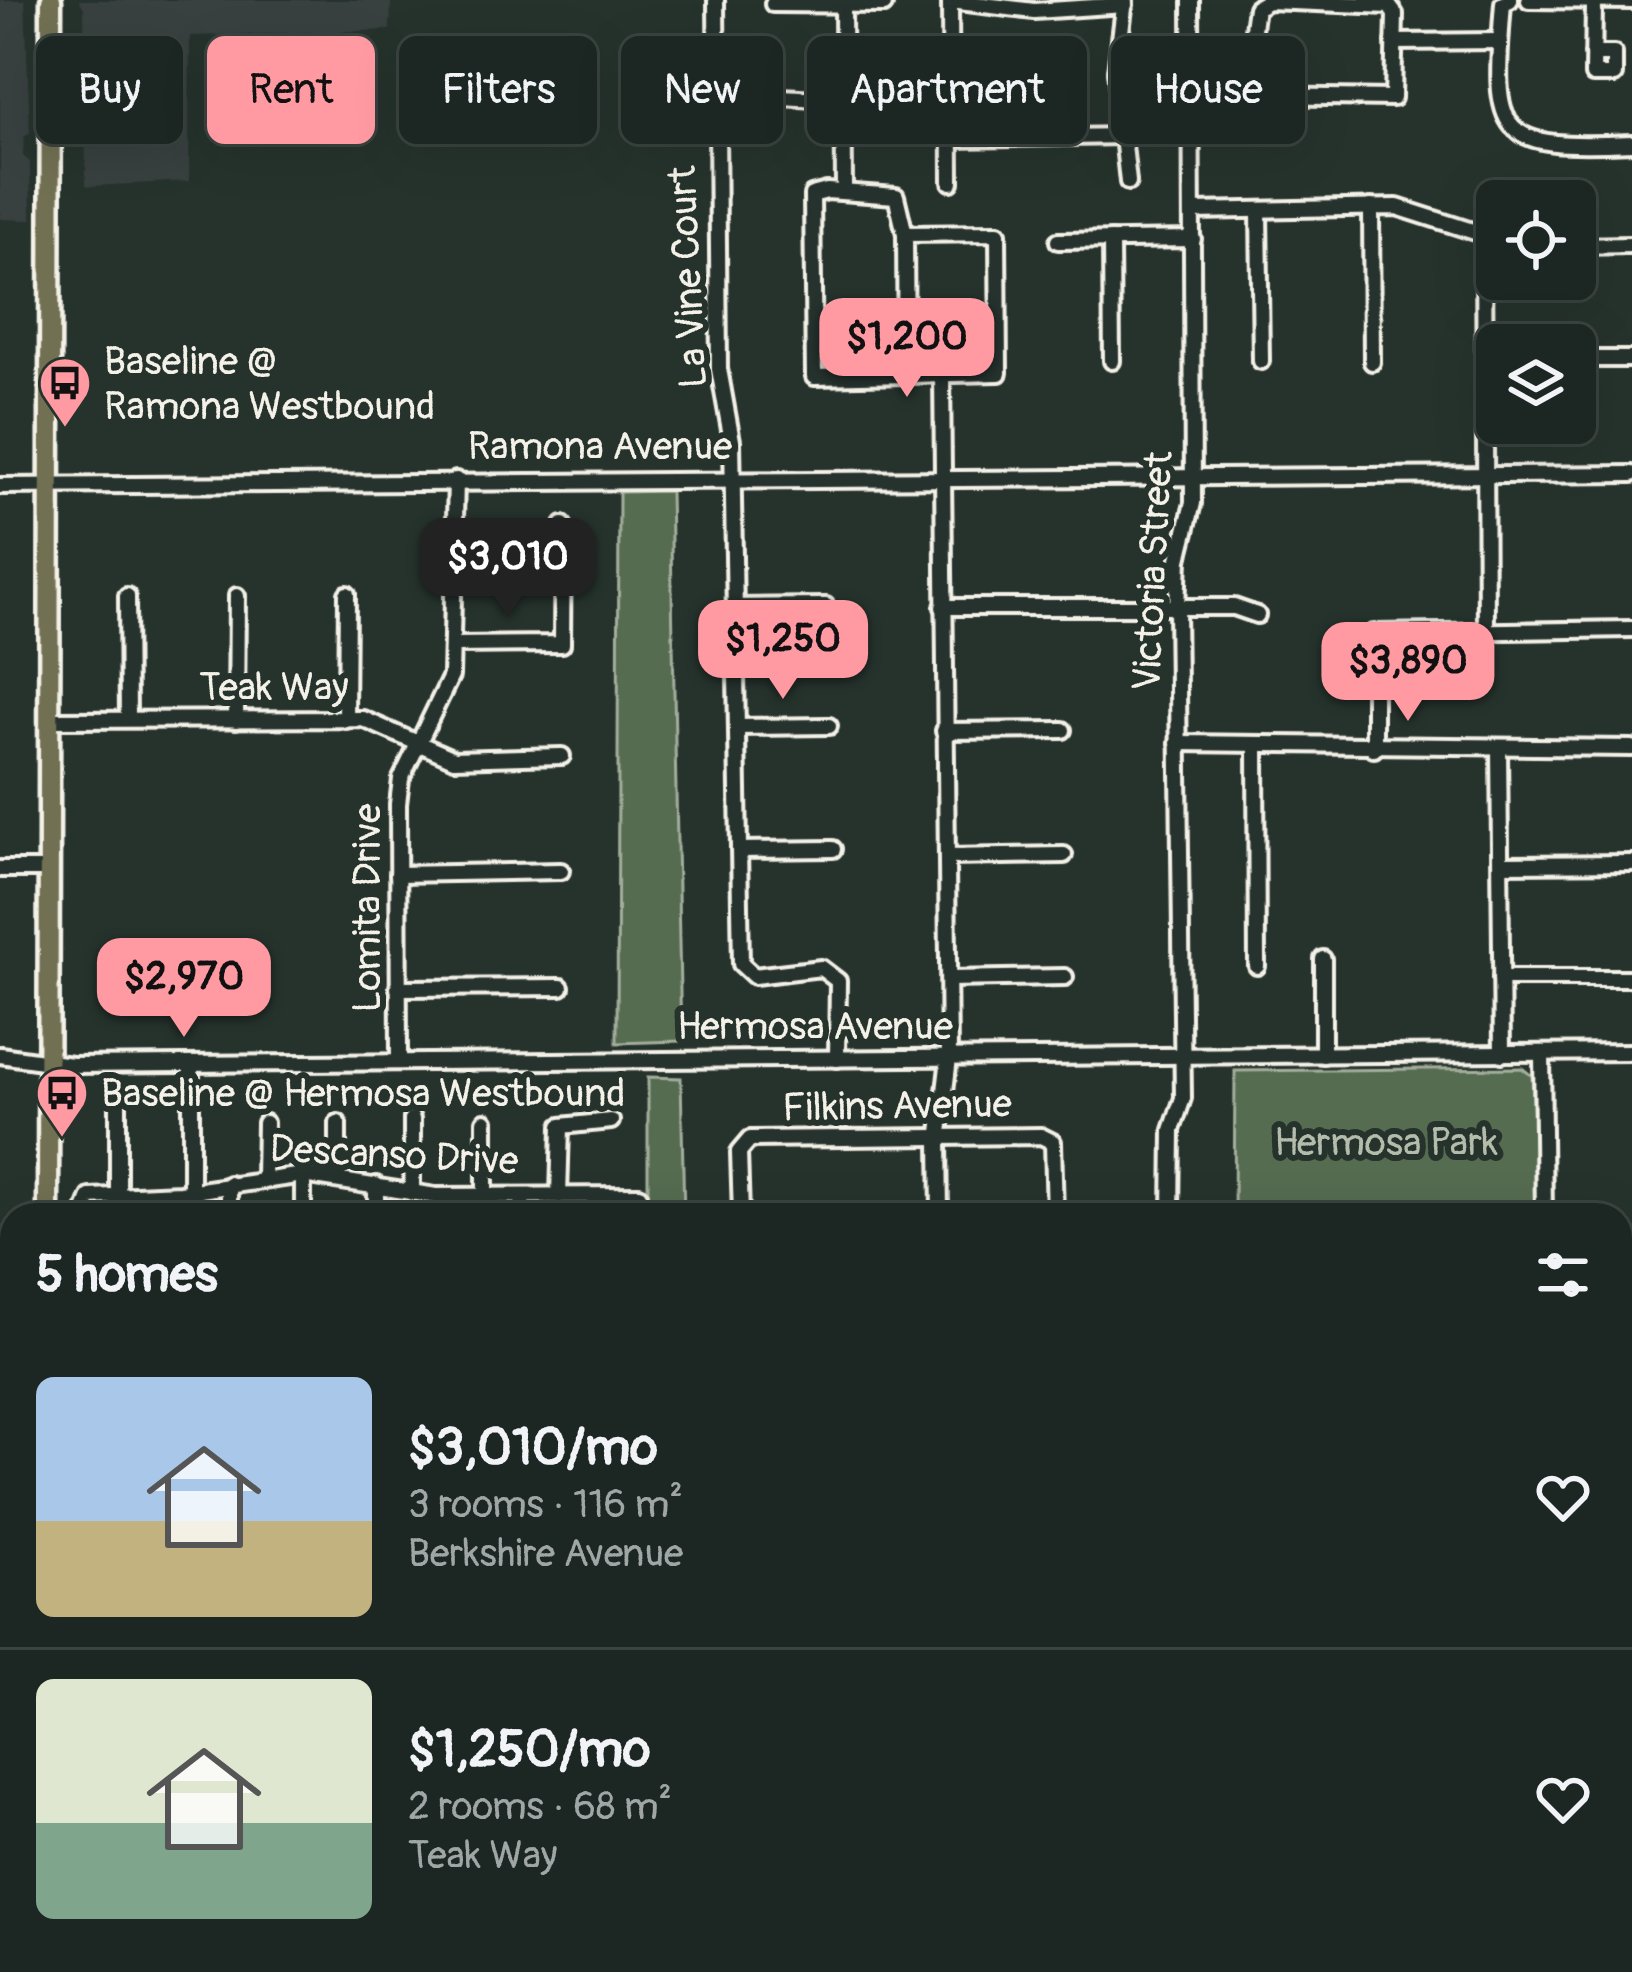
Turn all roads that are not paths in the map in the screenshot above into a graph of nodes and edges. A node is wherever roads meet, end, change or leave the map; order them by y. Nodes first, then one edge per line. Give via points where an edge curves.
1 (51, 0) edge
2 (716, 0) edge
3 (1191, 0) edge
4 (1529, 0) edge
5 (950, 1) edge
6 (1507, 2) edge
7 (1632, 2) edge
8 (843, 3) edge
9 (1125, 3) edge
10 (773, 4) dead end
11 (1594, 4) junction
12 (884, 5) dead end
13 (843, 36) edge
14 (950, 36) edge
15 (1121, 36) edge
16 (1191, 36) edge
17 (1254, 36) edge
18 (1500, 41) junction
19 (1394, 42) junction
20 (1594, 54) dead end
21 (1305, 97) edge
22 (1632, 143) edge
23 (843, 144) edge
24 (951, 144) edge
25 (1127, 144) edge
26 (1192, 144) edge
27 (951, 182) dead end
28 (1128, 182) dead end
29 (844, 191) junction
30 (1371, 207) junction
31 (1193, 211) junction
32 (1259, 211) junction
33 (1476, 232) edge
34 (905, 233) junction
35 (1193, 239) junction
36 (1111, 240) junction
37 (1058, 241) dead end
38 (1632, 245) edge
39 (1596, 246) edge
40 (1632, 358) edge
41 (1596, 359) edge
42 (1112, 361) dead end
43 (1261, 361) dead end
44 (1372, 362) dead end
45 (942, 374) junction
46 (907, 376) junction
47 (1486, 444) edge
48 (1632, 474) edge
49 (1485, 476) junction
50 (1193, 477) junction
51 (732, 478) junction
52 (943, 478) junction
53 (455, 480) junction
54 (49, 483) junction
55 (0, 485) edge
56 (563, 525) dead end
57 (347, 594) dead end
58 (128, 596) dead end
59 (237, 596) dead end
60 (826, 606) dead end
61 (735, 607) junction
62 (943, 607) junction
63 (1177, 607) junction
64 (1257, 615) dead end
65 (1632, 629) edge
66 (1486, 633) junction
67 (454, 645) junction
68 (128, 719) junction
69 (49, 720) junction
70 (236, 720) junction
71 (346, 720) junction
72 (829, 726) dead end
73 (738, 728) junction
74 (1063, 730) dead end
75 (944, 731) junction
76 (420, 741) junction
77 (1178, 743) junction
78 (1256, 744) junction
79 (1374, 748) junction
80 (1499, 748) junction
81 (1632, 748) edge
82 (562, 756) dead end
83 (832, 849) dead end
84 (740, 850) junction
85 (1064, 855) dead end
86 (948, 857) junction
87 (1632, 863) edge
88 (1501, 864) junction
89 (0, 869) edge
90 (49, 869) junction
91 (561, 871) dead end
92 (398, 874) junction
93 (1323, 959) dead end
94 (1257, 966) dead end
95 (1065, 977) dead end
96 (1501, 978) junction
97 (1632, 978) edge
98 (949, 979) junction
99 (561, 987) dead end
100 (398, 988) junction
101 (1632, 1052) edge
102 (1542, 1053) junction
103 (1323, 1054) junction
104 (1502, 1054) junction
105 (0, 1055) edge
106 (1184, 1057) junction
107 (950, 1058) junction
108 (399, 1060) junction
109 (838, 1060) junction
110 (48, 1062) junction
111 (191, 1064) junction
112 (118, 1093) dead end
113 (412, 1119) dead end
114 (485, 1121) dead end
115 (611, 1121) dead end
116 (338, 1123) dead end
117 (265, 1124) dead end
118 (939, 1141) junction
119 (303, 1175) junction
120 (264, 1178) junction
121 (338, 1178) junction
122 (230, 1184) junction
123 (376, 1186) junction
124 (191, 1192) junction
125 (412, 1193) junction
126 (156, 1195) junction
127 (639, 1195) dead end
128 (118, 1196) junction
129 (450, 1196) junction
130 (485, 1196) junction
131 (522, 1196) junction
132 (559, 1196) junction
133 (49, 1203) edge
134 (87, 1203) edge
135 (156, 1203) edge
136 (229, 1203) edge
137 (303, 1203) edge
138 (376, 1203) edge
139 (450, 1203) edge
140 (522, 1203) edge
141 (741, 1203) edge
142 (940, 1203) edge
143 (1055, 1203) edge
144 (1171, 1203) edge
145 (1544, 1203) edge

1 - 54 main road
2 - 51 street, La Vine Court via 718,369
3 - 16 street, Victoria Street
4 - 11 street
5 - 9 street via 1034,11
5 - 14 street
6 - 18 street
7 - 11 street
8 - 10 street
8 - 12 street
8 - 13 street
9 - 15 street
11 - 20 street
17 - 19 street via 1256,8 1268,1 1389,6
18 - 19 street
18 - 22 street via 1502,111 1511,130 1536,142
19 - 21 street via 1393,98
23 - 29 street
24 - 27 street
25 - 28 street
26 - 31 street, Victoria Street
29 - 34 street via 896,196
29 - 46 street via 812,195 814,376
30 - 32 street
30 - 33 street via 1417,211
30 - 44 street
31 - 32 street
31 - 35 street, Victoria Street
32 - 43 street
34 - 45 street via 998,232 999,373
34 - 46 street
35 - 36 street
35 - 50 street, Victoria Street
36 - 37 street
36 - 42 street
38 - 39 street
40 - 41 street
45 - 46 street
45 - 52 street
47 - 49 street
48 - 49 street, Ramona Avenue
49 - 50 street, Ramona Avenue
49 - 66 street
50 - 52 street, Ramona Avenue
50 - 63 street, Victoria Street
51 - 52 street, Ramona Avenue
51 - 53 street, Ramona Avenue
51 - 61 street, La Vine Court
52 - 62 street
53 - 54 street, Ramona Avenue
53 - 67 street, Lomita Drive
54 - 55 street, Ramona Avenue
54 - 69 main road
56 - 67 street via 562,644
57 - 71 street
58 - 68 street
59 - 70 street
60 - 61 street
61 - 73 street, La Vine Court
62 - 63 street
62 - 75 street
63 - 64 street
63 - 77 street, Victoria Street
65 - 66 street
66 - 79 street via 1374,633
67 - 76 street, Lomita Drive via 444,699
68 - 69 street, Teak Way
68 - 70 street, Teak Way
69 - 90 main road
70 - 71 street, Teak Way
71 - 76 street, Teak Way via 377,722
72 - 73 street
73 - 84 street, La Vine Court
74 - 75 street
75 - 86 street
76 - 82 street, Teak Way via 454,759
76 - 92 street, Lomita Drive via 401,779
77 - 78 street
77 - 106 street, Victoria Street
78 - 79 street
78 - 94 street
79 - 80 street
80 - 81 street
80 - 88 street
83 - 84 street
84 - 109 street, La Vine Court via 744,970 831,973 838,981
85 - 86 street
86 - 98 street
87 - 88 street
88 - 96 street
89 - 90 street
90 - 110 main road
91 - 92 street
92 - 100 street, Lomita Drive
93 - 103 street
95 - 98 street
96 - 97 street
96 - 104 street
98 - 107 street
99 - 100 street
100 - 108 street, Lomita Drive
101 - 102 street, Hermosa Avenue
102 - 104 street, Hermosa Avenue
102 - 145 street
103 - 104 street, Hermosa Avenue
103 - 106 street, Hermosa Avenue
105 - 110 street, Hermosa Avenue
106 - 107 street, Hermosa Avenue
106 - 144 street, Victoria Street
107 - 109 street, Hermosa Avenue
107 - 118 street
108 - 109 street, Hermosa Avenue
108 - 111 street, Hermosa Avenue
110 - 111 street, Hermosa Avenue
110 - 133 main road
111 - 124 street
112 - 128 street
113 - 125 street
114 - 130 street
115 - 132 street via 561,1126
116 - 121 street
117 - 120 street
118 - 141 street, Filkins Avenue via 742,1143
118 - 142 street
118 - 143 street, Filkins Avenue via 1053,1142
119 - 120 street, Descanso Drive
119 - 121 street, Descanso Drive
119 - 137 street
120 - 122 street, Descanso Drive
121 - 123 street, Descanso Drive
122 - 124 street, Descanso Drive
122 - 136 street
123 - 125 street, Descanso Drive
123 - 138 street
124 - 126 street, Descanso Drive
125 - 129 street, Descanso Drive
126 - 128 street, Descanso Drive
126 - 135 street
127 - 132 street, Descanso Drive
128 - 134 street, Descanso Drive
129 - 130 street, Descanso Drive
129 - 139 street
130 - 131 street, Descanso Drive
131 - 132 street, Descanso Drive
131 - 140 street

